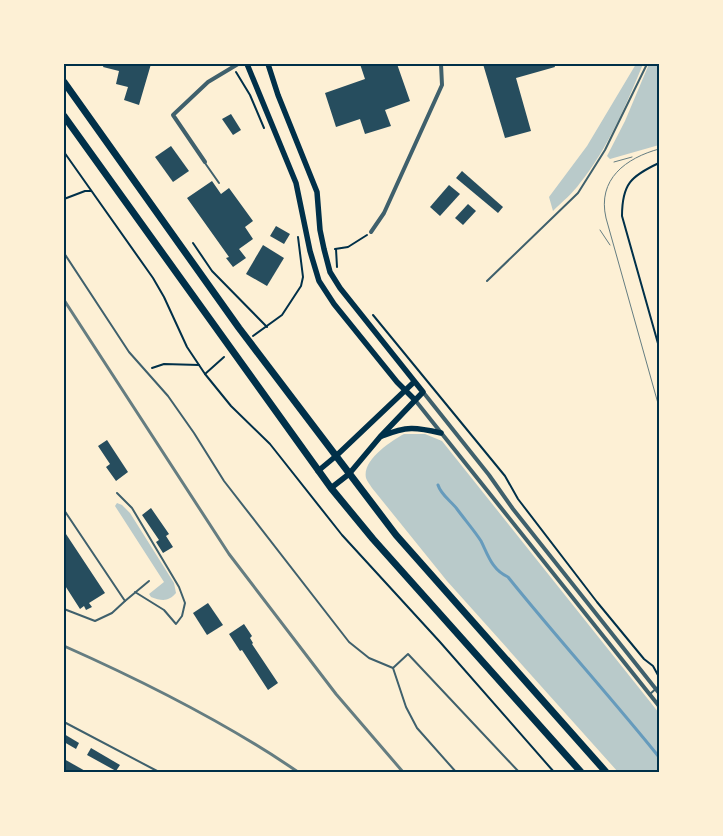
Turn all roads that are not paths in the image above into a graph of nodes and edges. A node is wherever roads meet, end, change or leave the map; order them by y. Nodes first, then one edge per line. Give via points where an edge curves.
1 (238, 64) edge
2 (247, 64) edge
3 (268, 64) edge
4 (441, 64) edge
5 (647, 64) edge
6 (64, 82) edge
7 (64, 116) edge
8 (205, 162) joint
9 (219, 183) dead end
10 (371, 232) road end
11 (64, 253) edge
12 (486, 281) dead end
13 (414, 382) junction
14 (405, 390) junction
15 (422, 392) junction
16 (414, 400) junction
17 (441, 433) junction
18 (380, 436) junction
19 (336, 456) junction
20 (318, 471) junction
21 (349, 474) junction
22 (331, 488) junction
23 (117, 493) dead end
24 (64, 511) edge
25 (149, 581) dead end
26 (135, 592) junction
27 (125, 601) junction
28 (64, 608) edge
29 (392, 668) junction
30 (657, 687) edge
31 (659, 693) edge
32 (650, 694) junction
33 (659, 706) edge
34 (64, 722) edge
35 (159, 772) edge
36 (456, 772) edge
37 (519, 772) edge
38 (581, 772) edge
39 (606, 772) edge

1 - 8 street via 208,82 173,115
2 - 14 main road via 296,183 319,281
3 - 13 main road via 317,192 320,230 330,272
4 - 10 street via 442,85 384,214
5 - 12 lane via 605,150 578,193
6 - 19 highway via 239,328
7 - 20 highway
8 - 9 lane
11 - 29 lane via 129,352 168,396 224,481 348,642 369,658
13 - 14 main road
13 - 15 main road
14 - 16 main road
14 - 19 main road
15 - 16 main road
15 - 30 street
16 - 17 street
16 - 18 main road
17 - 18 main road via 401,428
17 - 32 street
18 - 21 main road
19 - 20 main road
19 - 21 highway
20 - 22 highway
21 - 22 main road
21 - 39 highway via 396,535
22 - 38 highway
23 - 26 lane via 132,508 179,587 184,602 182,616 176,624 164,610
24 - 27 lane
25 - 26 lane
26 - 27 lane
27 - 28 lane via 112,613 95,621
29 - 36 lane via 417,728
29 - 37 lane via 408,654
30 - 31 street
30 - 32 lane
32 - 33 street
34 - 35 lane

